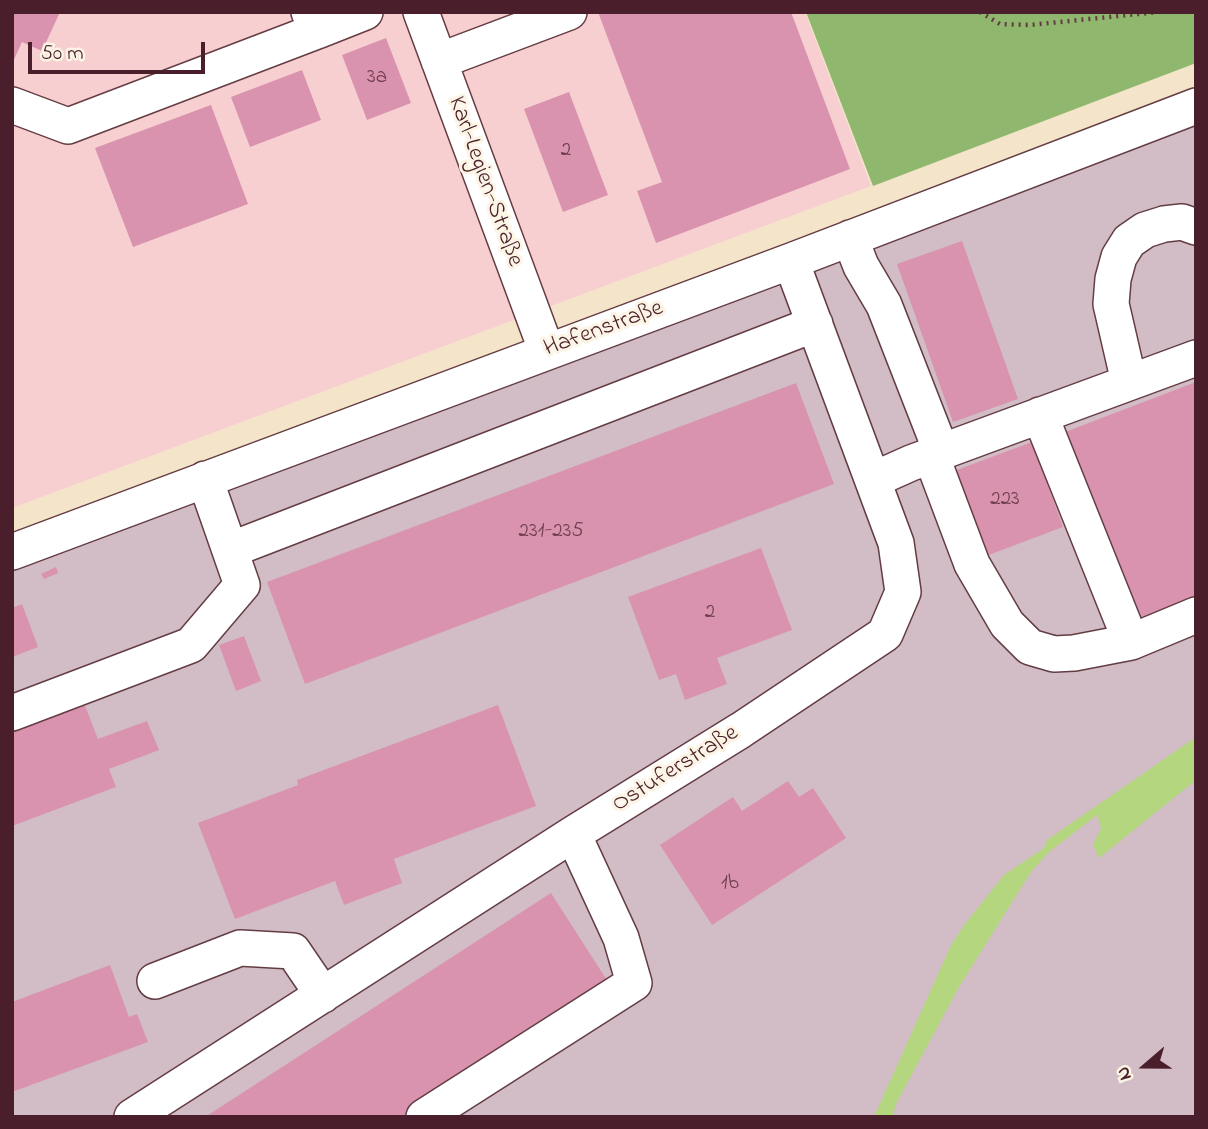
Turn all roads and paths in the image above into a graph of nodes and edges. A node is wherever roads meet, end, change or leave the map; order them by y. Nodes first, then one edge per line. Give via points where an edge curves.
1 (365, 12) edge
2 (421, 12) edge
3 (569, 12) edge
4 (980, 12) edge
5 (1158, 12) edge
6 (313, 22) edge
7 (439, 61) junction
8 (12, 105) edge
9 (1196, 106) edge
10 (1196, 227) edge
11 (850, 238) junction
12 (791, 261) junction
13 (815, 324) junction
14 (547, 352) junction
15 (1196, 358) edge
16 (1129, 382) junction
17 (1040, 415) junction
18 (936, 453) junction
19 (205, 479) junction
20 (873, 481) junction
21 (230, 550) junction
22 (12, 552) edge
23 (1196, 615) edge
24 (1131, 642) junction
25 (12, 713) edge
26 (573, 834) junction
27 (155, 981) dead end
28 (323, 995) junction
29 (132, 1117) edge
30 (424, 1117) edge

1 - 6 street
2 - 7 street, Karl-Legien-Straße
3 - 7 street
4 - 5 path via 1000,23 1030,24
6 - 8 street via 68,126
7 - 14 street, Karl-Legien-Straße
9 - 11 street, Hafenstraße
10 - 16 street via 1182,222 1145,230 1129,241 1119,257 1111,304
11 - 12 street, Hafenstraße
11 - 18 street via 884,305
12 - 13 street, Ostuferstraße
12 - 14 street, Hafenstraße
13 - 20 street, Ostuferstraße
13 - 21 street
14 - 19 street, Hafenstraße
15 - 16 street
16 - 17 street
17 - 18 street
17 - 24 street
18 - 20 street
18 - 24 street via 972,564 1007,624 1030,648 1074,653
19 - 21 street
19 - 22 street, Hafenstraße
20 - 26 street, Ostuferstraße via 896,543 903,592 885,634
21 - 25 street via 242,585 191,645
23 - 24 street
26 - 28 street, Ostuferstraße
26 - 30 street via 621,938 634,983
27 - 28 street via 240,948 293,951
28 - 29 street, Ostuferstraße

